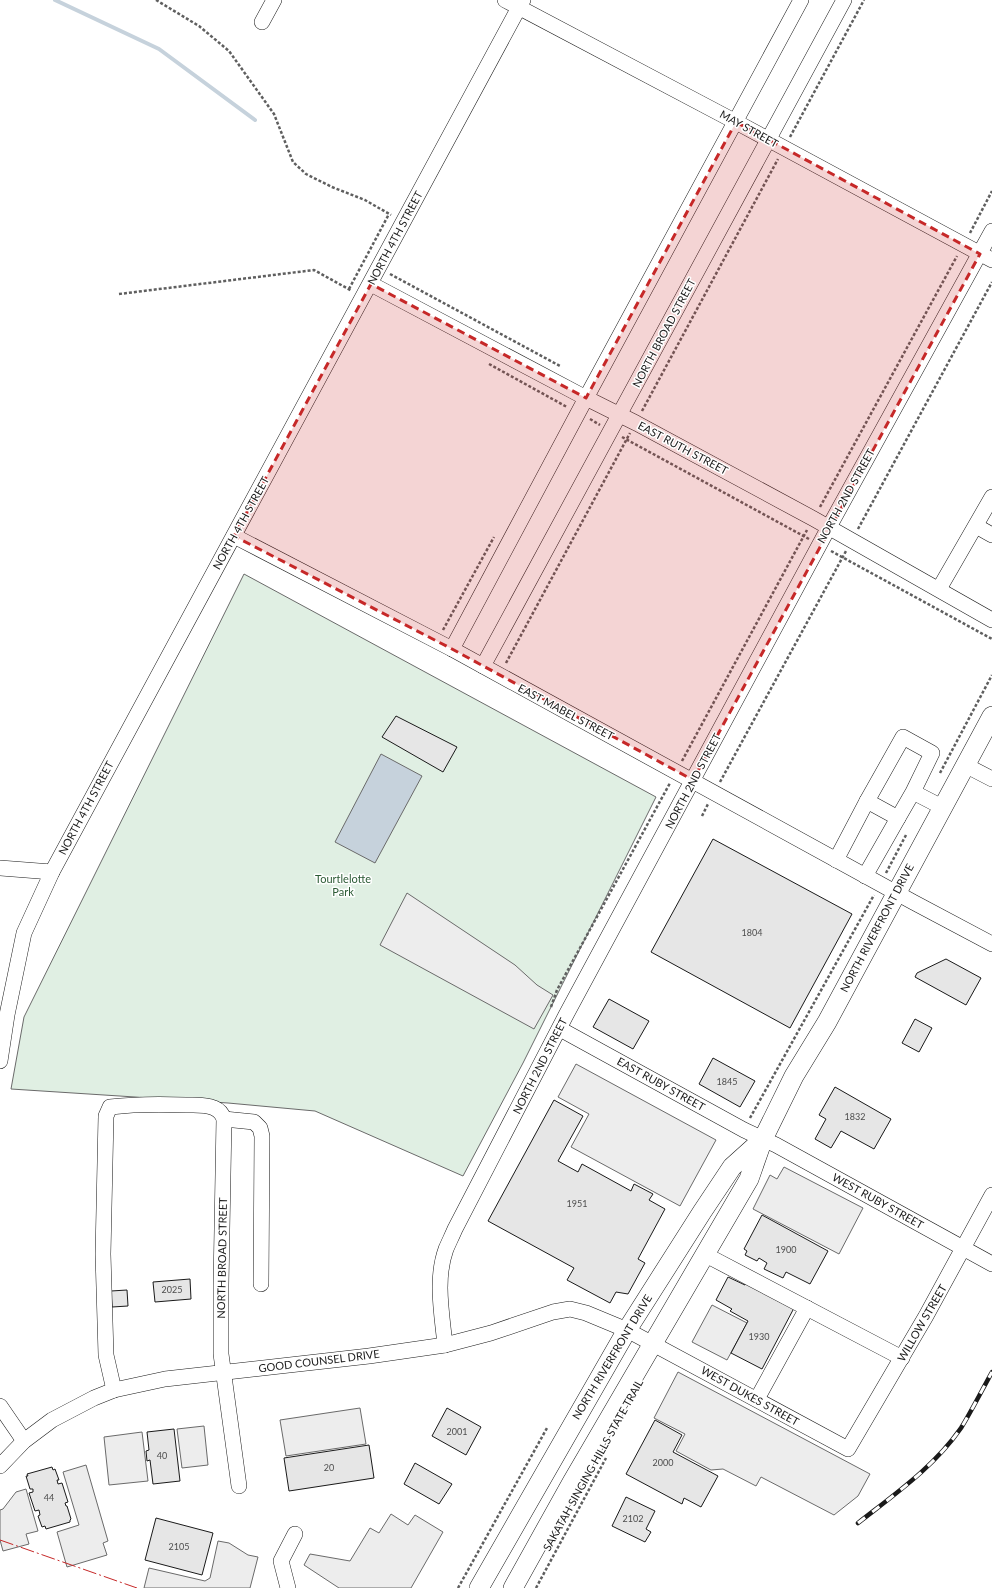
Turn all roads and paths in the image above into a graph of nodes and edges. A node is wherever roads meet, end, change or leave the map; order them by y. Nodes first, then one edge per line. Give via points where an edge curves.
1 (156, 0) edge
2 (274, 0) edge
3 (505, 0) edge
4 (801, 0) edge
5 (844, 0) edge
6 (864, 0) edge
7 (521, 4) edge
8 (262, 22) dead end
9 (736, 122) junction
10 (769, 140) junction
11 (784, 148) junction
12 (992, 191) edge
13 (389, 214) junction
14 (404, 222) junction
15 (992, 231) edge
16 (963, 244) junction
17 (986, 257) edge
18 (371, 284) junction
19 (119, 294) dead end
20 (484, 362) dead end
21 (586, 398) junction
22 (578, 412) junction
23 (620, 415) junction
24 (636, 423) junction
25 (611, 431) junction
26 (627, 439) junction
27 (992, 497) edge
28 (814, 519) junction
29 (976, 526) junction
30 (829, 527) junction
31 (992, 535) edge
32 (234, 536) junction
33 (804, 536) junction
34 (819, 545) junction
35 (939, 590) junction
36 (992, 620) edge
37 (992, 639) edge
38 (452, 648) junction
39 (483, 666) junction
40 (499, 675) junction
41 (992, 675) edge
42 (992, 716) edge
43 (965, 765) junction
44 (676, 771) junction
45 (992, 779) edge
46 (693, 780) junction
47 (919, 795) junction
48 (867, 801) junction
49 (942, 808) junction
50 (898, 818) junction
51 (908, 832) dead end
52 (836, 860) junction
53 (0, 868) edge
54 (52, 872) junction
55 (865, 876) junction
56 (888, 888) junction
57 (992, 944) edge
58 (551, 1007) dead end
59 (560, 1029) junction
60 (0, 1056) edge
61 (0, 1061) edge
62 (224, 1118) junction
63 (744, 1130) junction
64 (763, 1139) junction
65 (992, 1195) edge
66 (963, 1248) junction
67 (704, 1254) junction
68 (992, 1264) edge
69 (260, 1284) dead end
70 (807, 1308) junction
71 (627, 1330) junction
72 (652, 1343) junction
73 (445, 1345) junction
74 (902, 1358) junction
75 (224, 1373) junction
76 (114, 1390) junction
77 (757, 1399) junction
78 (0, 1406) edge
79 (547, 1428) dead end
80 (24, 1441) junction
81 (848, 1449) joint
82 (608, 1455) dead end
83 (0, 1466) edge
84 (239, 1486) dead end
85 (295, 1534) dead end
86 (288, 1588) edge
87 (458, 1588) edge
88 (479, 1588) edge
89 (513, 1588) edge
90 (536, 1588) edge

1 - 13 path via 199,26 229,51 274,114 293,162 306,174 365,200
2 - 8 street
3 - 7 street, MAY STREET
4 - 9 street
5 - 10 street, NORTH BROAD STREET
6 - 11 path
7 - 9 street, MAY STREET
7 - 14 street, NORTH 4TH STREET
9 - 10 street, MAY STREET
9 - 21 street
10 - 11 street, MAY STREET
10 - 23 street, NORTH BROAD STREET
11 - 16 street, MAY STREET
11 - 24 path
12 - 16 path
13 - 14 path
13 - 19 path via 348,289 314,270
14 - 18 street, NORTH 4TH STREET
15 - 17 street, NORTH 2ND STREET
16 - 17 street, MAY STREET
16 - 28 path
17 - 30 street, NORTH 2ND STREET
18 - 21 street, EAST RUTH STREET
18 - 32 street, NORTH 4TH STREET
20 - 22 path
21 - 22 street
21 - 23 street, EAST RUTH STREET
22 - 25 path
22 - 38 street
23 - 24 street, EAST RUTH STREET
23 - 25 street, NORTH BROAD STREET
24 - 26 path
24 - 28 street, EAST RUTH STREET
25 - 26 path
25 - 39 street, NORTH BROAD STREET
26 - 33 path
26 - 40 path
27 - 29 street
28 - 30 street, EAST RUTH STREET
28 - 33 path
29 - 31 street
29 - 35 street
30 - 34 street, NORTH 2ND STREET
30 - 35 street, EAST RUTH STREET
32 - 38 street, EAST MABEL STREET
32 - 54 street, NORTH 4TH STREET
33 - 34 path
33 - 44 path
34 - 37 path
34 - 46 street, NORTH 2ND STREET
35 - 36 street, EAST RUTH STREET
38 - 39 street, EAST MABEL STREET
39 - 40 street, EAST MABEL STREET
40 - 44 street, EAST MABEL STREET
41 - 47 path
42 - 43 main road, NORTH RIVERFRONT DRIVE
43 - 45 street
43 - 49 main road, NORTH RIVERFRONT DRIVE
44 - 46 street, EAST MABEL STREET
44 - 58 path via 557,990
46 - 52 street, EAST MABEL STREET
46 - 59 street, NORTH 2ND STREET
47 - 48 street via 932,753 903,737
47 - 49 street
47 - 50 street
48 - 50 street
48 - 52 street
49 - 56 main road, NORTH RIVERFRONT DRIVE
50 - 55 street
51 - 56 path
52 - 55 street, EAST MABEL STREET
53 - 54 street
54 - 60 street, NORTH 4TH STREET via 24,933
55 - 56 street, EAST MABEL STREET
56 - 57 street, EAST MABEL STREET
56 - 63 path
56 - 64 main road, NORTH RIVERFRONT DRIVE via 827,1022 794,1076
59 - 63 street, EAST RUBY STREET
59 - 73 street, NORTH 2ND STREET via 446,1250 440,1294
60 - 61 street, NORTH 4TH STREET
62 - 69 street via 254,1122 260,1128 262,1136
62 - 75 street, NORTH BROAD STREET via 221,1293 221,1354
62 - 76 street via 221,1112 206,1106 158,1104 110,1107 106,1116 103,1254 106,1355
63 - 64 street, EAST RUBY STREET
64 - 66 street, WEST RUBY STREET
64 - 67 main road, NORTH RIVERFRONT DRIVE via 749,1180
64 - 71 main road, NORTH RIVERFRONT DRIVE via 732,1167
65 - 66 street, WILLOW STREET
66 - 68 street, WEST RUBY STREET
66 - 74 street, WILLOW STREET
67 - 70 street
67 - 72 main road, NORTH RIVERFRONT DRIVE
70 - 74 street
70 - 77 street
71 - 72 street, GOOD COUNSEL DRIVE
71 - 73 street, GOOD COUNSEL DRIVE via 598,1317 570,1309
71 - 88 main road, NORTH RIVERFRONT DRIVE
72 - 77 street, WEST DUKES STREET
72 - 89 main road, NORTH RIVERFRONT DRIVE
73 - 75 street, GOOD COUNSEL DRIVE
74 - 81 street, WILLOW STREET
75 - 76 street, GOOD COUNSEL DRIVE via 165,1379
75 - 84 street, NORTH BROAD STREET
76 - 80 street, GOOD COUNSEL DRIVE via 73,1408
77 - 81 street, WEST DUKES STREET
78 - 80 street
79 - 87 path
80 - 83 street, GOOD COUNSEL DRIVE
82 - 90 path, SAKATAH SINGING HILLS STATE TRAIL
85 - 86 street via 281,1561

